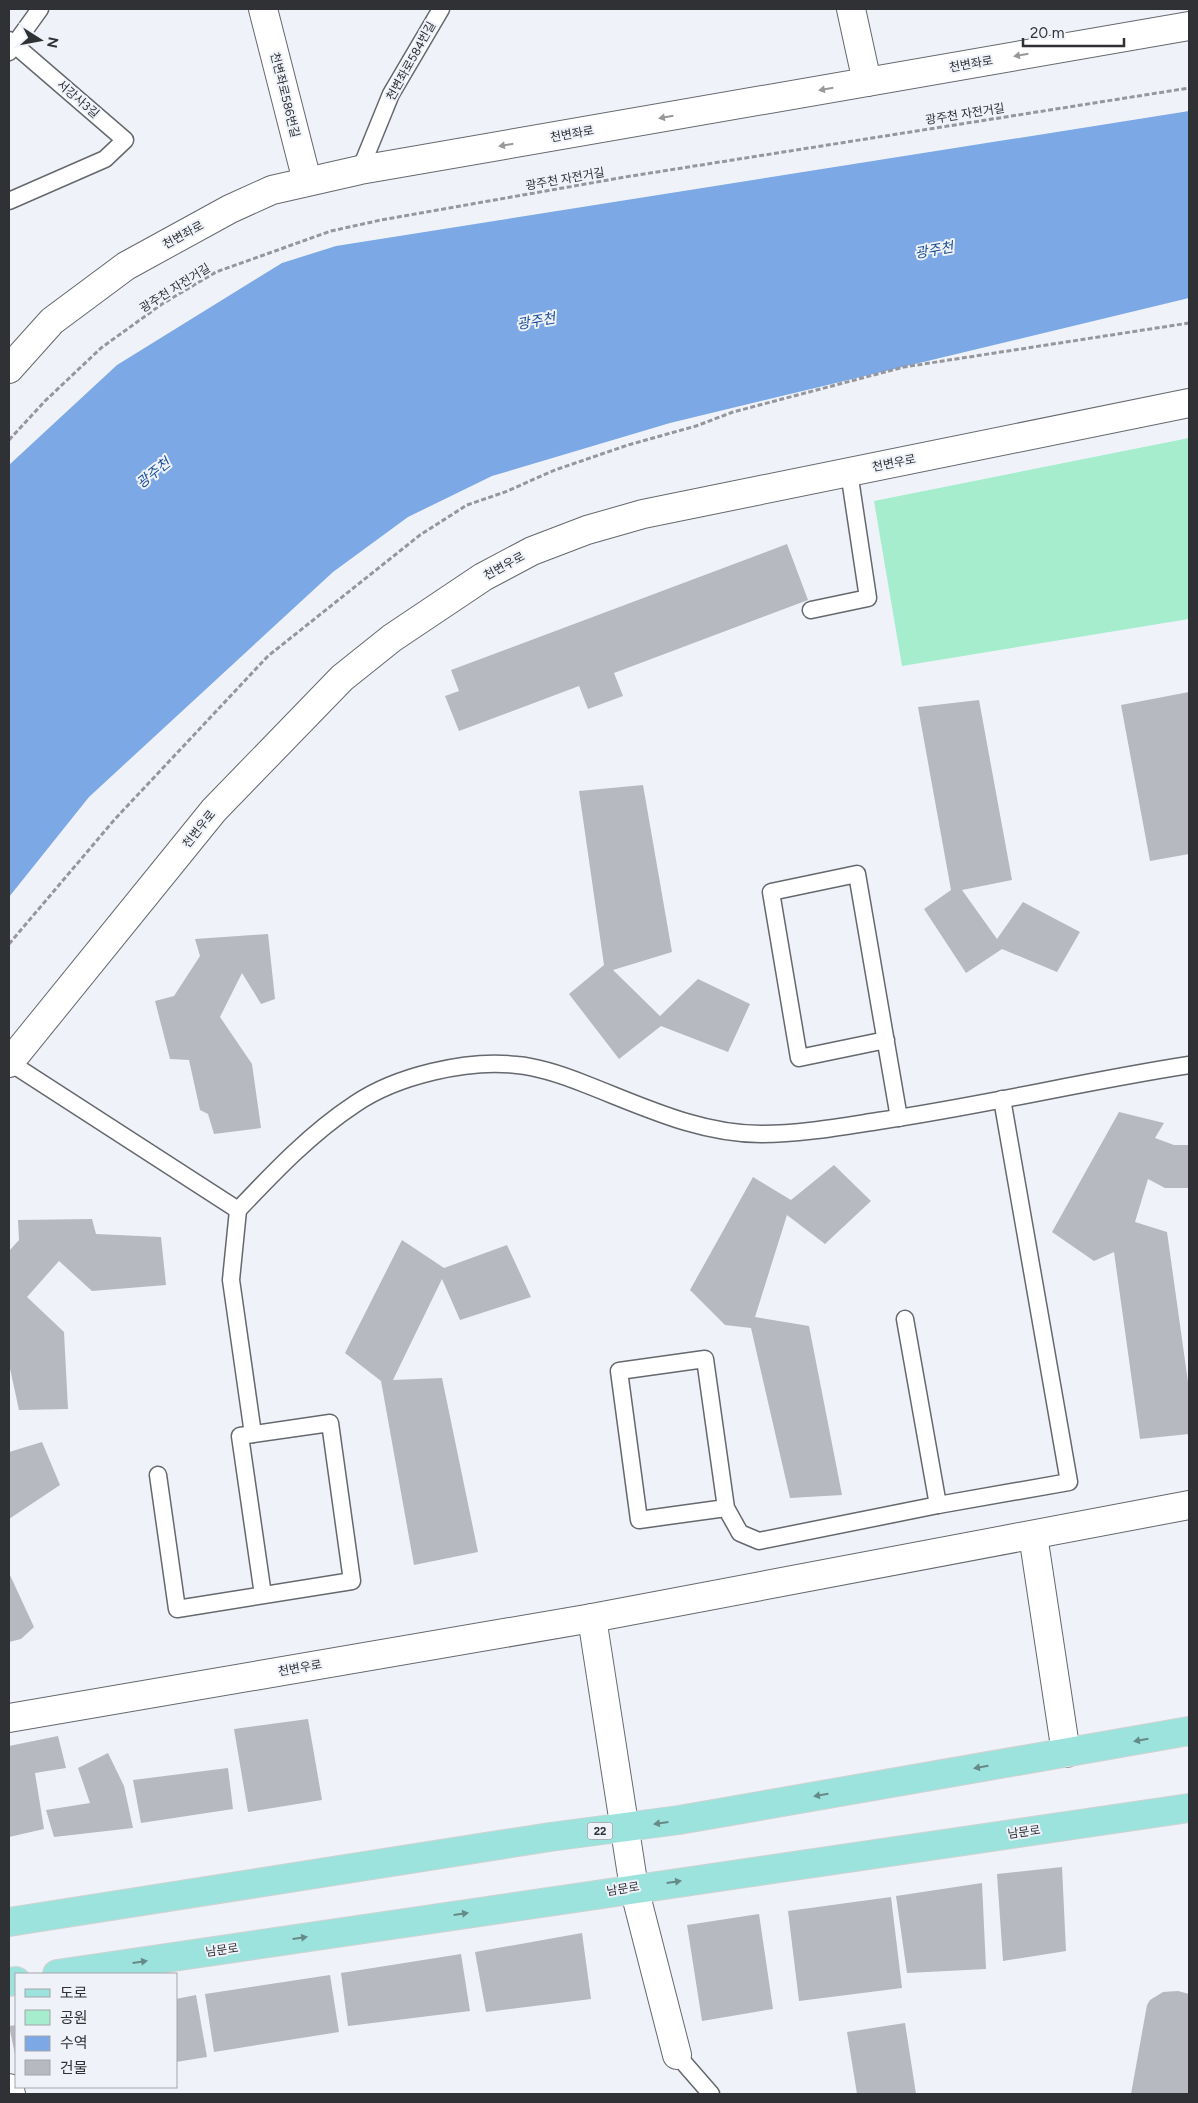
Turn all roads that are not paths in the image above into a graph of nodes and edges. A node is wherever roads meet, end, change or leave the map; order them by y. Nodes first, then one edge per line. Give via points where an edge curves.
1 (40, 9) edge
2 (263, 9) edge
3 (441, 9) edge
4 (851, 9) edge
5 (1189, 26) edge
6 (10, 45) edge
7 (867, 82) junction
8 (360, 170) junction
9 (307, 181) junction
10 (9, 201) edge
11 (9, 369) edge
12 (1189, 403) edge
13 (849, 472) junction
14 (811, 610) dead end
15 (886, 1040) junction
16 (9, 1062) edge
17 (1189, 1065) edge
18 (1002, 1099) junction
19 (899, 1118) junction
20 (238, 1210) junction
21 (905, 1319) dead end
22 (254, 1434) junction
23 (158, 1475) dead end
24 (938, 1505) junction
25 (1189, 1505) edge
26 (726, 1508) junction
27 (1033, 1535) junction
28 (263, 1595) junction
29 (592, 1618) junction
30 (9, 1718) edge
31 (1189, 1731) edge
32 (1066, 1753) junction
33 (1189, 1808) edge
34 (625, 1828) junction
35 (634, 1888) junction
36 (9, 1922) edge
37 (64, 1973) edge
38 (677, 2056) joint
39 (9, 2088) edge
40 (12, 2094) edge
41 (711, 2094) edge

1 - 6 lane
2 - 9 street, 천변좌로586번길
3 - 8 lane, 천변좌로584번길 via 391,94
4 - 7 street
5 -> 7 street, 천변좌로
6 - 10 lane, 서강사3길 via 125,140 105,159
7 -> 8 street, 천변좌로
8 - 9 street, 천변좌로
9 - 11 street, 천변좌로 via 272,190 126,266 52,321
12 - 13 street, 천변우로
13 - 14 lane via 868,598
13 - 16 street, 천변우로 via 643,514 587,530 532,551 483,577 392,638 342,678 214,810
15 - 15 lane via 857,874 771,892 799,1058
15 - 19 lane
16 - 20 lane
17 - 18 lane
18 - 19 lane
18 - 24 lane via 1069,1482
19 - 20 lane via 797,1133 758,1134 708,1128 683,1122 582,1083 526,1067 478,1065 398,1082 356,1103 285,1160
20 - 22 lane via 231,1280
21 - 24 lane
22 - 28 lane via 240,1436
22 - 28 lane via 330,1423 352,1581
23 - 28 lane via 177,1609
24 - 26 lane via 758,1541 740,1533
25 - 27 street
26 - 26 lane via 705,1359 619,1371 639,1520
27 - 29 street
27 - 32 street
29 - 30 street, 천변우로
29 - 34 street
31 -> 32 main road, 22
32 -> 34 main road, 22
35 -> 33 main road, 남문로
34 - 35 street
34 - 36 main road, 22
37 -> 35 main road, 남문로
35 - 38 street
38 - 41 lane
39 - 40 street

